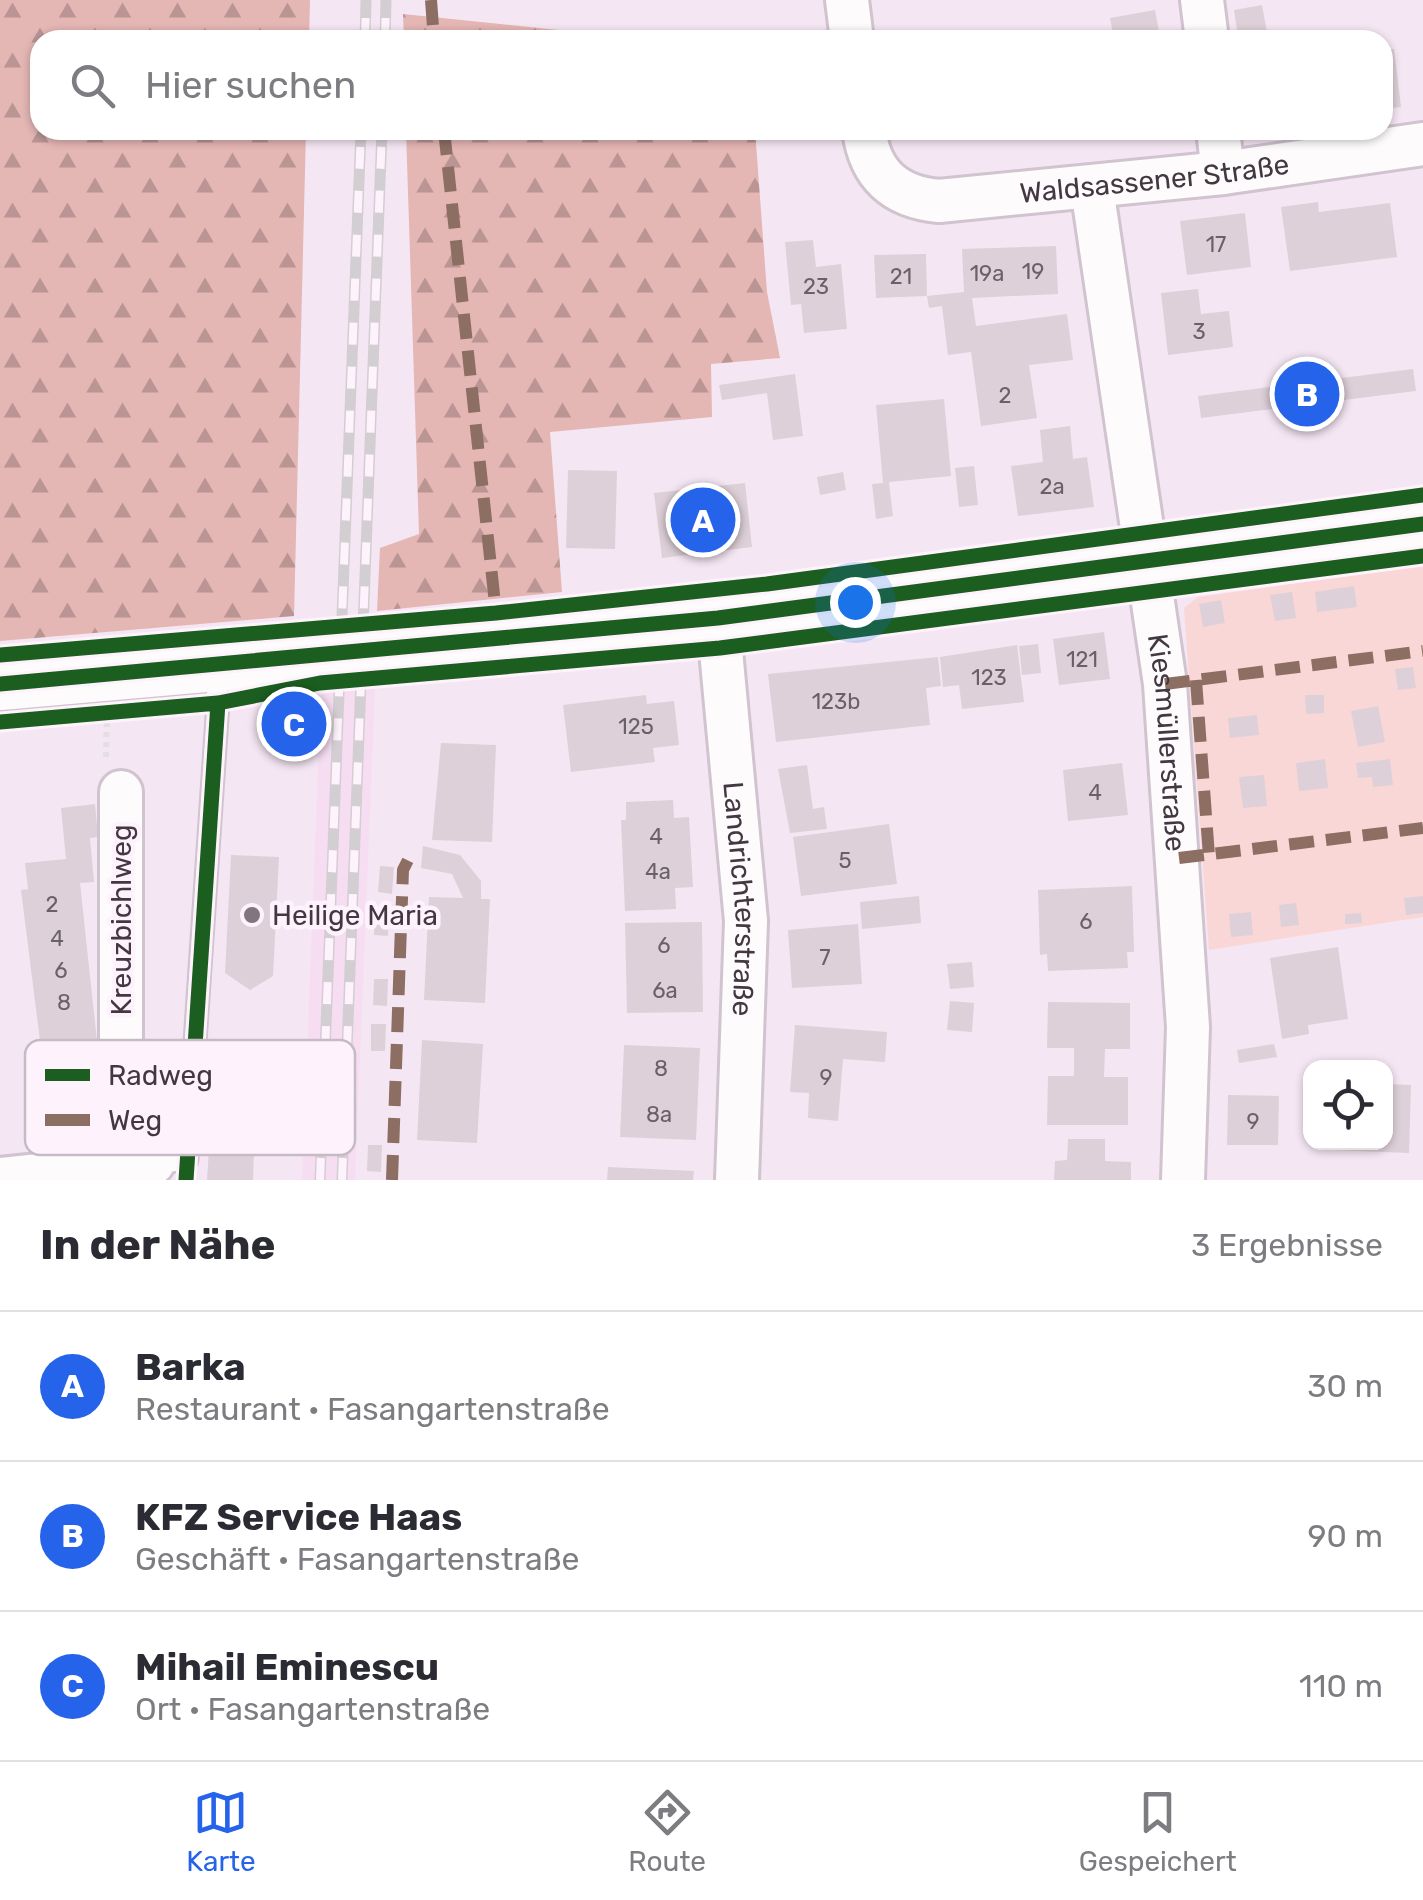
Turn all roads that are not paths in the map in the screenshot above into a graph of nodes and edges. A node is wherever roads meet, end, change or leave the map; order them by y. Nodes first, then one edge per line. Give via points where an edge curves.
1 (847, 0) edge
2 (1202, 0) edge
3 (851, 30) edge
4 (1206, 30) edge
5 (865, 140) edge
6 (1219, 140) edge
7 (1423, 144) edge
8 (1223, 173) junction
9 (1092, 188) junction
10 (1423, 524) edge
11 (1147, 561) junction
12 (718, 618) junction
13 (0, 684) edge
14 (216, 691) junction
15 (121, 792) dead end
16 (132, 1040) edge
17 (194, 1040) edge
18 (137, 1155) edge
19 (187, 1155) edge
20 (137, 1165) junction
21 (0, 1180) edge
22 (738, 1180) edge
23 (1183, 1180) edge

1 - 3 street
2 - 4 street
5 - 9 street, Waldsassener Straße via 889,187 912,199
6 - 8 street
7 - 8 street, Waldsassener Straße
8 - 9 street, Waldsassener Straße
9 - 11 street, Kiesmüllerstraße
10 - 11 street
11 - 12 street
11 - 23 street, Kiesmüllerstraße via 1164,667 1180,858 1188,1027
12 - 14 street, bridge via 320,656
12 - 22 street, Landrichterstraße via 746,920
13 - 14 street
14 - 17 lane
15 - 16 street, Kreuzbichlweg
18 - 20 street, Kreuzbichlweg
19 - 20 lane
20 - 21 street

